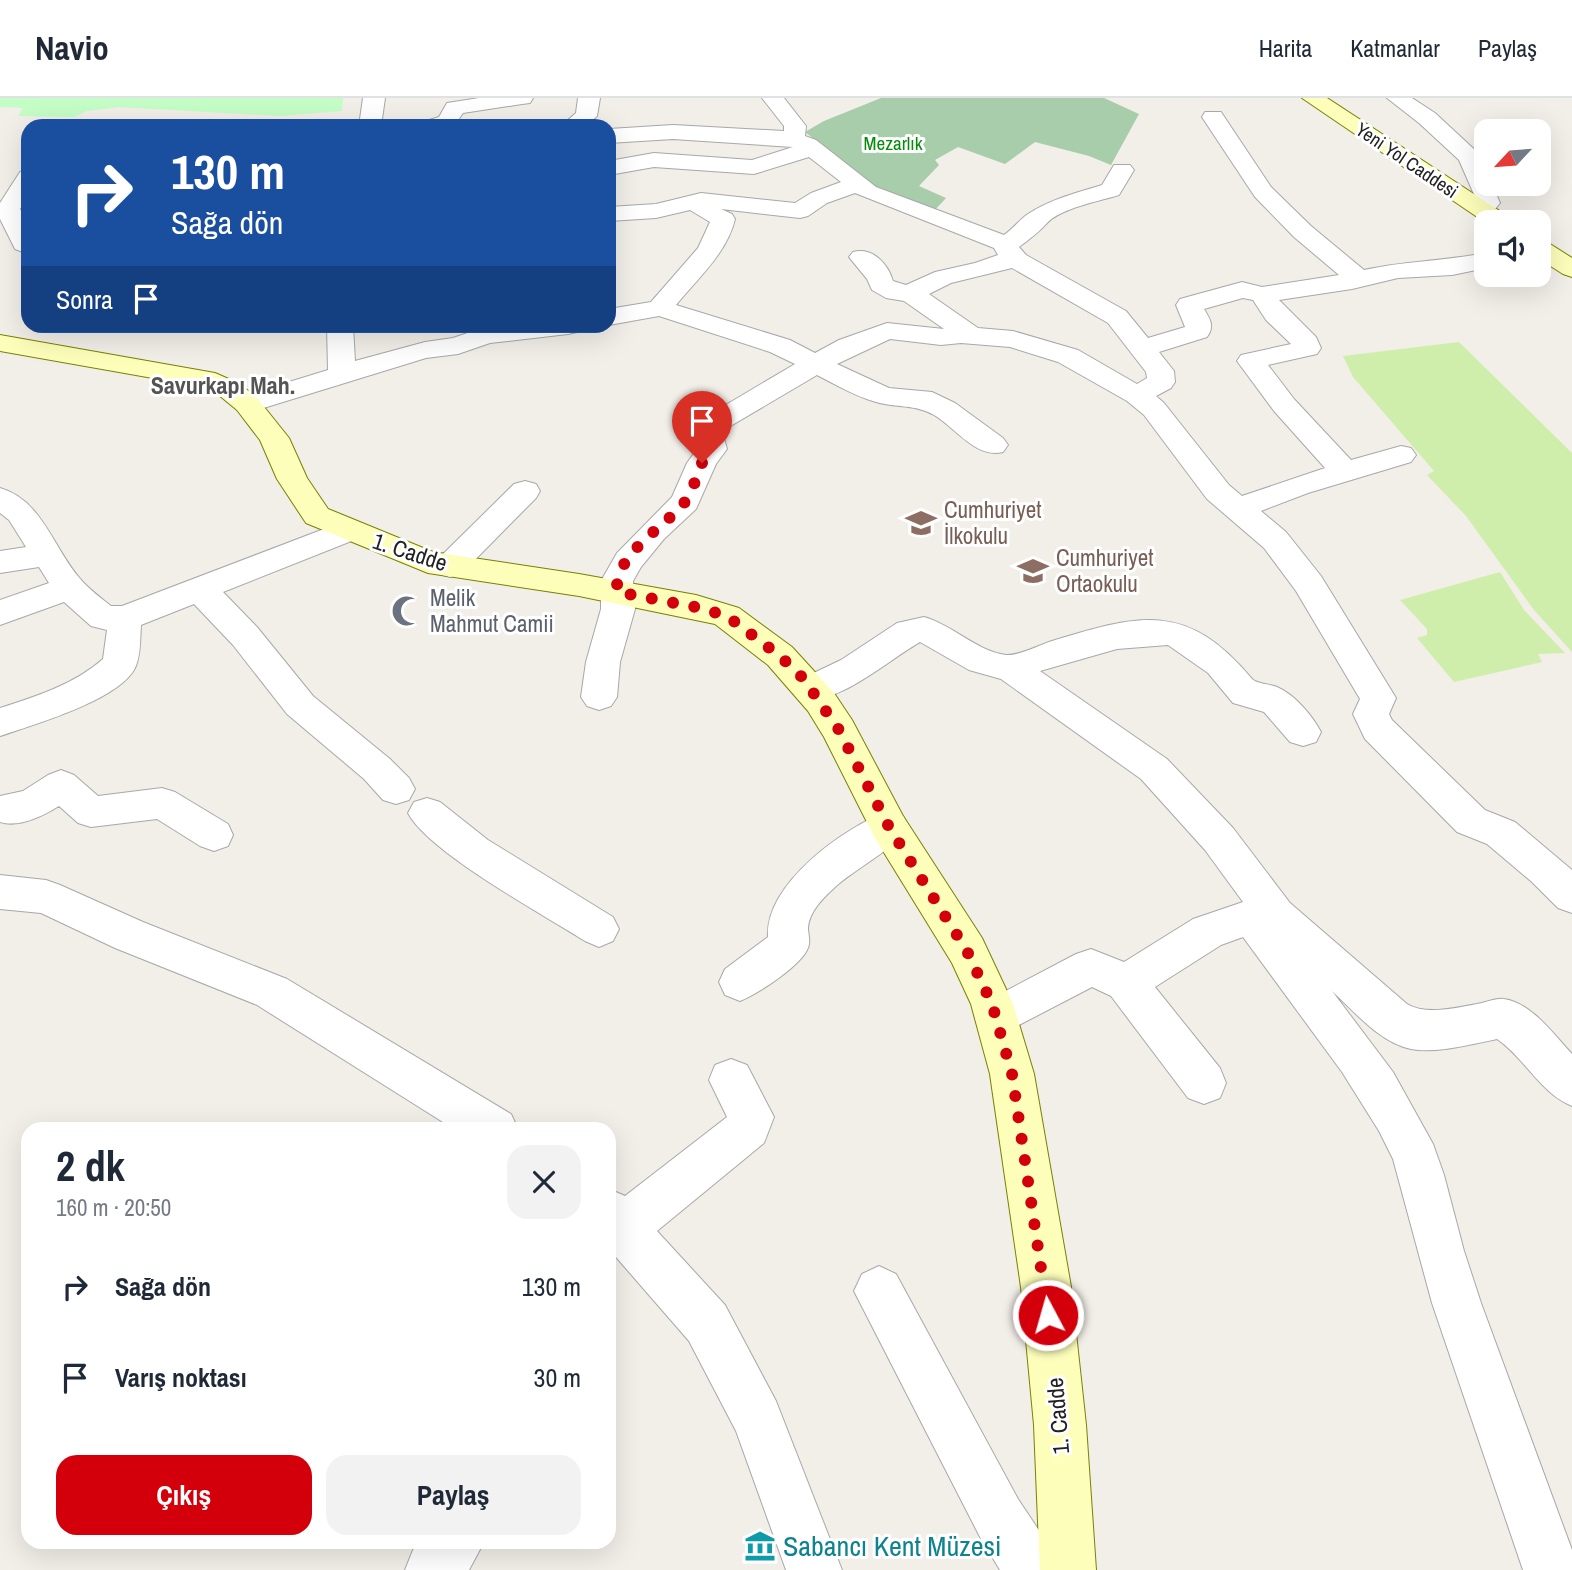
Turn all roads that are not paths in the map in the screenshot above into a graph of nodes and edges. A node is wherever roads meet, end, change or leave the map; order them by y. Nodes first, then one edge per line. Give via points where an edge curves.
1 (374, 98) edge
2 (522, 98) edge
3 (589, 98) edge
4 (774, 98) edge
5 (1312, 98) edge
6 (1332, 98) edge
7 (1398, 98) edge
8 (1213, 117) dead end
9 (371, 119) edge
10 (448, 119) edge
11 (582, 119) edge
12 (616, 136) edge
13 (803, 144) junction
14 (616, 167) edge
15 (1122, 170) dead end
16 (21, 176) edge
17 (858, 184) junction
18 (695, 202) junction
19 (1488, 203) junction
20 (1482, 210) edge
21 (1499, 210) edge
22 (616, 214) edge
23 (21, 232) edge
24 (1551, 243) edge
25 (1010, 251) junction
26 (1551, 256) edge
27 (862, 257) dead end
28 (1572, 257) edge
29 (1474, 262) edge
30 (1572, 270) edge
31 (1359, 279) junction
32 (910, 293) junction
33 (1262, 295) junction
34 (660, 307) junction
35 (616, 316) edge
36 (340, 333) edge
37 (503, 333) edge
38 (970, 335) junction
39 (0, 343) edge
40 (1142, 349) junction
41 (816, 364) junction
42 (342, 374) junction
43 (1137, 395) junction
44 (247, 404) junction
45 (993, 445) dead end
46 (1401, 454) dead end
47 (1345, 472) junction
48 (525, 491) dead end
49 (0, 498) edge
50 (1238, 509) junction
51 (348, 531) junction
52 (47, 555) junction
53 (0, 562) edge
54 (450, 566) junction
55 (69, 588) junction
56 (199, 588) junction
57 (617, 592) junction
58 (0, 614) edge
59 (125, 618) junction
60 (1012, 669) junction
61 (811, 689) junction
62 (599, 697) dead end
63 (0, 722) edge
64 (1303, 732) dead end
65 (387, 779) dead end
66 (2, 808) edge
67 (427, 813) dead end
68 (889, 827) junction
69 (214, 835) dead end
70 (0, 891) edge
71 (1572, 896) edge
72 (1262, 913) junction
73 (599, 929) dead end
74 (740, 982) dead end
75 (1126, 983) junction
76 (996, 1018) junction
77 (731, 1080) dead end
78 (1204, 1083) dead end
79 (1572, 1085) edge
80 (484, 1122) edge
81 (616, 1220) edge
82 (879, 1292) dead end
83 (814, 1570) edge
84 (1032, 1570) edge
85 (1068, 1570) edge
86 (1551, 1570) edge

1 - 9 street
2 - 10 street via 455,108
3 - 11 street
4 - 13 street
5 - 20 main road, Yeni Yol Caddesi
6 - 19 main road, Yeni Yol Caddesi
7 - 19 street via 1469,157
8 - 31 street via 1239,160 1275,205
12 - 13 street via 673,132
13 - 14 street via 754,167 654,160
13 - 17 street
15 - 25 street via 1111,190 1063,204 1033,221 1035,225
16 - 23 street via 8,209
17 - 18 street via 819,198 800,211
17 - 25 street
18 - 22 street
18 - 34 street via 723,219 723,226 716,242
19 - 21 main road, Yeni Yol Caddesi
24 - 28 main road
25 - 32 street via 981,270 944,277
25 - 40 street via 1117,317
26 - 30 main road
27 - 32 street via 873,265 887,291
29 - 31 street
31 - 33 street
32 - 38 street
33 - 40 street via 1242,290 1189,305 1198,331
33 - 47 street via 1307,348 1251,361
34 - 35 street
34 - 41 street via 779,346
36 - 42 street
37 - 42 street
38 - 41 street via 887,331
38 - 43 street via 1044,347
39 - 44 main road, 1. Cadde via 205,379
40 - 43 street via 1160,371 1161,382
41 - 45 street via 886,396 922,398
41 - 57 street via 707,428 712,449 685,502 628,561 617,581
42 - 44 street
43 - 50 street via 1154,409 1217,492
44 - 51 main road, 1. Cadde via 274,438 292,479 317,516
46 - 47 street
47 - 50 street
48 - 54 street
49 - 52 street via 20,513
50 - 71 street via 1275,540 1309,584 1378,698 1371,714 1378,729 1471,821 1501,832
51 - 54 main road, 1. Cadde
51 - 56 street
52 - 53 street
52 - 55 street
54 - 57 main road, 1. Cadde
55 - 58 street
55 - 59 street via 103,618
56 - 59 street
56 - 65 street via 300,705
57 - 61 main road, 1. Cadde via 727,616 780,656
57 - 62 street via 618,609
59 - 63 street via 120,664 108,675 55,704
60 - 61 street via 981,661 924,629 909,632 853,669
60 - 64 street via 1098,642 1159,630 1172,632 1211,657 1245,694 1277,703
60 - 72 street via 1154,769 1219,839
61 - 68 main road, 1. Cadde via 839,730
66 - 69 street via 32,804 61,785 91,811 162,803
67 - 73 street via 474,851
68 - 74 street via 850,850 811,885 785,931 789,945
68 - 76 main road, 1. Cadde via 967,951
70 - 80 street via 46,897 272,992
72 - 75 street via 1207,932
72 - 79 street via 1412,1030 1503,1018 1523,1032
72 - 86 street via 1385,1097 1412,1150 1444,1265
75 - 76 street via 1091,967
75 - 78 street
76 - 85 main road, 1. Cadde via 1012,1074 1046,1287
77 - 81 street via 751,1117 748,1128
81 - 83 street via 707,1323 758,1419
82 - 84 street via 999,1518

